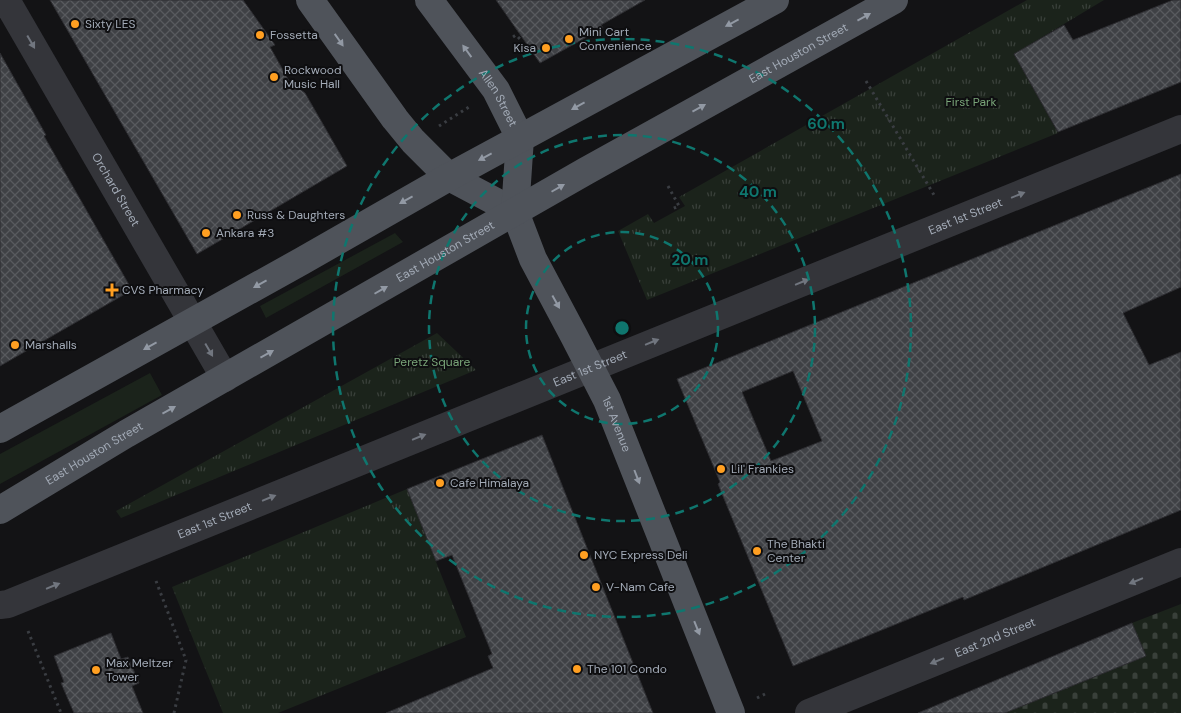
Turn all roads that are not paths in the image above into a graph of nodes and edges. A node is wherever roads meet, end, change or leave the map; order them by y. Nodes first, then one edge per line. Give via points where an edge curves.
1 (6, 0) edge
2 (310, 0) edge
3 (430, 0) edge
4 (775, 0) edge
5 (894, 0) edge
6 (1181, 129) edge
7 (520, 138) junction
8 (449, 176) junction
9 (515, 212) junction
10 (192, 322) junction
11 (590, 368) junction
12 (225, 378) junction
13 (0, 429) edge
14 (0, 510) edge
15 (1181, 562) edge
16 (0, 605) edge
17 (731, 713) edge
18 (809, 713) edge

1 -> 10 street, Orchard Street
2 -> 8 main road via 394,119
7 -> 3 main road, Allen Street via 496,90
4 -> 7 main road
9 -> 5 main road, East Houston Street
11 -> 6 street, East 1st Street
7 -> 8 main road
7 - 9 main road, Allen Street
8 - 9 main road
8 -> 10 main road
9 -> 11 main road, 1st Avenue via 532,259
12 -> 9 main road, East Houston Street
10 -> 12 street, Orchard Street
10 -> 13 main road
16 -> 11 street, East 1st Street
11 -> 17 main road, 1st Avenue via 607,400
14 -> 12 main road, East Houston Street
15 -> 18 street, East 2nd Street

